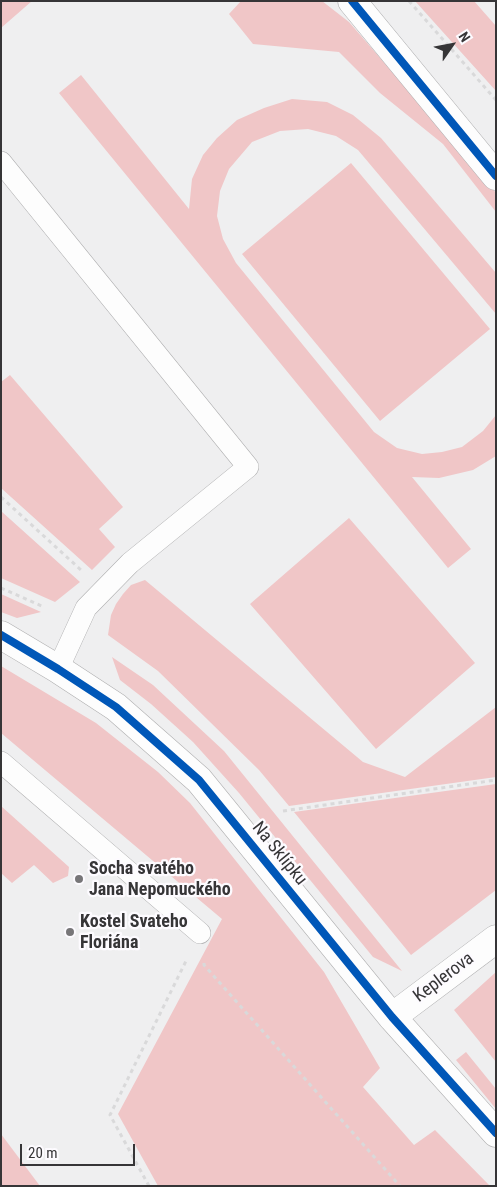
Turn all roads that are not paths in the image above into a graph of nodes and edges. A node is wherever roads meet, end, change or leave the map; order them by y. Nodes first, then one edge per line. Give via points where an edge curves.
1 (352, 1) edge
2 (1, 162) edge
3 (496, 176) edge
4 (1, 635) edge
5 (58, 669) junction
6 (1, 762) edge
7 (200, 932) road end
8 (496, 939) edge
9 (392, 1017) junction
10 (496, 1133) edge

1 - 3 street
2 - 5 lane via 248,467 130,563 86,608
4 - 5 street, Na Sklípku
5 - 9 street, Na Sklípku via 116,707 199,780
6 - 7 lane
8 - 9 street, Keplerova
9 - 10 street, Na Sklípku

